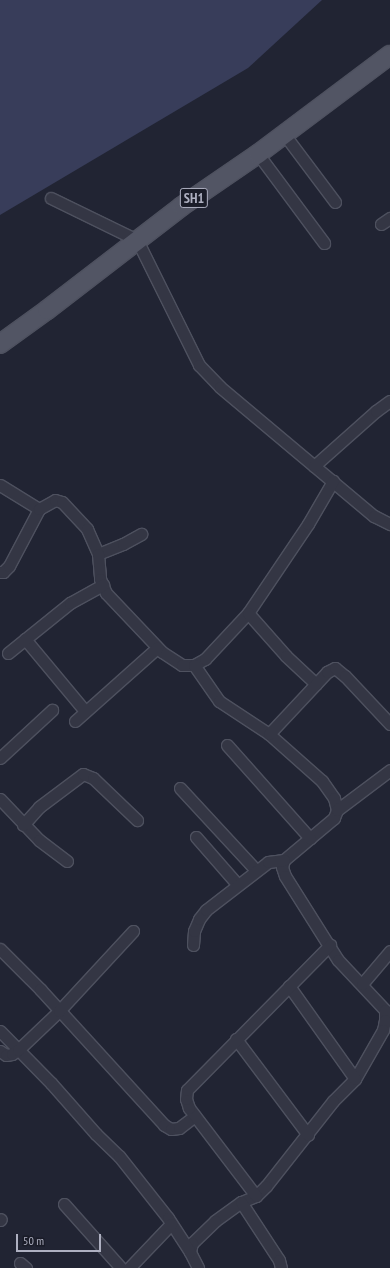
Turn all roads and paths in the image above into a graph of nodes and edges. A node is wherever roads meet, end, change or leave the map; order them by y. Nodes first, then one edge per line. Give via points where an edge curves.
1 (390, 55) edge
2 (284, 134) junction
3 (258, 154) junction
4 (51, 198) dead end
5 (335, 202) dead end
6 (137, 240) junction
7 (324, 243) dead end
8 (0, 344) edge
9 (390, 401) edge
10 (314, 466) junction
11 (333, 481) junction
12 (0, 485) edge
13 (39, 509) junction
14 (390, 524) edge
15 (141, 534) dead end
16 (98, 554) junction
17 (0, 572) edge
18 (103, 585) junction
19 (248, 613) junction
20 (25, 639) junction
21 (157, 648) junction
22 (8, 653) dead end
23 (194, 665) junction
24 (316, 684) junction
25 (52, 710) dead end
26 (85, 711) junction
27 (74, 721) dead end
28 (390, 724) edge
29 (269, 734) junction
30 (228, 745) dead end
31 (0, 758) edge
32 (390, 770) edge
33 (180, 788) dead end
34 (0, 799) edge
35 (337, 810) junction
36 (138, 820) dead end
37 (23, 825) junction
38 (196, 837) dead end
39 (310, 838) junction
40 (284, 860) junction
41 (67, 861) dead end
42 (256, 870) junction
43 (238, 884) junction
44 (133, 931) dead end
45 (193, 945) dead end
46 (330, 945) junction
47 (0, 949) edge
48 (390, 951) edge
49 (362, 984) junction
50 (289, 986) junction
51 (59, 1011) junction
52 (387, 1027) edge
53 (0, 1031) edge
54 (236, 1039) junction
55 (18, 1050) junction
56 (0, 1051) edge
57 (355, 1080) junction
58 (195, 1116) junction
59 (308, 1135) junction
60 (256, 1196) junction
61 (240, 1202) junction
62 (64, 1204) dead end
63 (172, 1224) junction
64 (190, 1252) junction
65 (121, 1268) edge
66 (129, 1268) edge
67 (198, 1268) edge
68 (281, 1268) edge

1 - 2 main road, SH1
2 - 3 main road, SH1
2 - 5 street
3 - 6 main road, SH1
3 - 7 street
4 - 6 street
6 - 8 main road, SH1
6 - 10 street via 199,365 220,387
9 - 10 street
10 - 11 street
11 - 14 street via 374,516
11 - 19 street via 308,524
12 - 13 street
13 - 16 street via 55,500 62,502 88,529
13 - 17 street via 9,566
15 - 16 street
16 - 18 street via 100,579
18 - 20 street via 70,603
18 - 21 street via 116,606
19 - 23 street via 205,659
19 - 24 street via 286,656
20 - 22 street
20 - 26 street
21 - 23 street via 182,665
21 - 26 street
23 - 29 street via 219,701
24 - 28 street via 327,672 335,668
24 - 29 street
25 - 31 street
26 - 27 street
29 - 35 street via 322,781 334,798
30 - 39 street
32 - 35 street
33 - 42 street
34 - 37 street
35 - 39 street via 334,818
36 - 37 street via 93,778 83,774 39,807
37 - 41 street
38 - 43 street
39 - 40 street
40 - 42 street via 268,862
40 - 46 street via 282,867 285,876
42 - 43 street
43 - 45 street via 206,910 199,919 194,931
44 - 51 street
46 - 49 street via 350,973
46 - 50 street
47 - 51 street
48 - 49 street
49 - 52 street via 385,1010
50 - 54 street
50 - 57 street
51 - 55 street
51 - 58 street via 164,1125 172,1129 179,1128
52 - 57 street
53 - 55 street
54 - 58 street via 187,1090 186,1099
54 - 59 street
55 - 56 street via 12,1054
55 - 63 street via 119,1156
57 - 59 street via 333,1101
58 - 60 street
59 - 60 street
60 - 61 street
61 - 64 street via 192,1243
61 - 68 street via 279,1260
62 - 65 street
63 - 64 street
63 - 66 street
64 - 67 street

